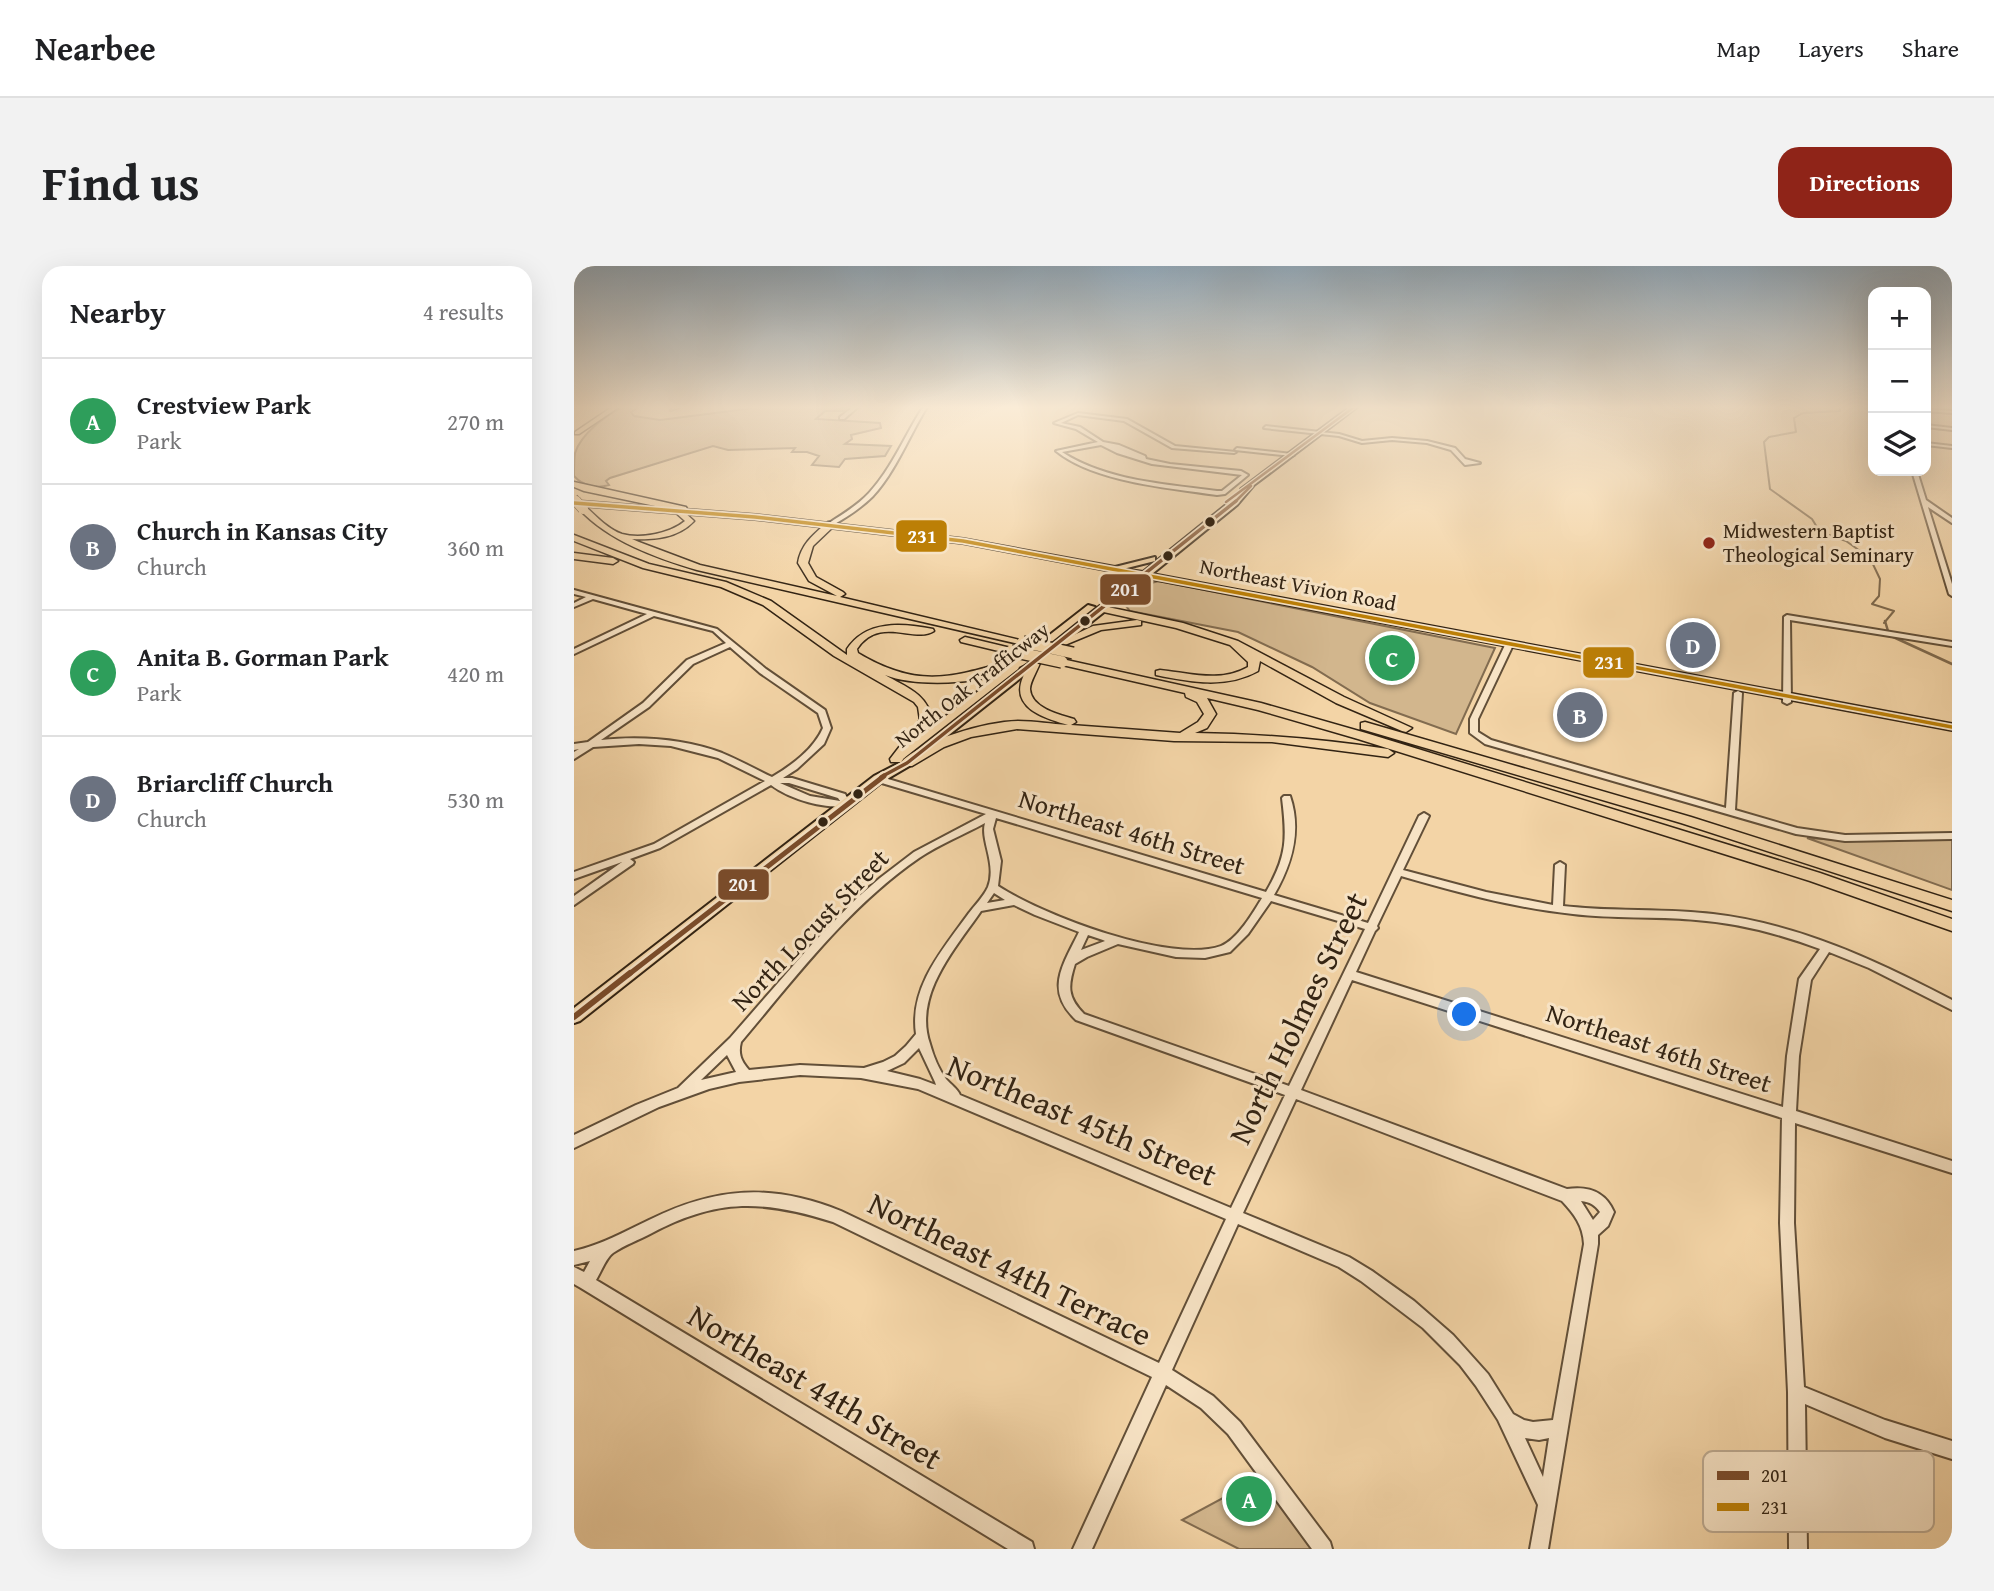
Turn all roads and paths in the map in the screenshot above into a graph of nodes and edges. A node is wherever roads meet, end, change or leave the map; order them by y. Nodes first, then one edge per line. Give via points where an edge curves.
1 (888, 467) edge
2 (1090, 467) edge
3 (1187, 467) edge
4 (1276, 467) edge
5 (1126, 471) dead end
6 (1117, 476) junction
7 (1916, 476) edge
8 (574, 484) edge
9 (1235, 484) junction
10 (1251, 486) junction
11 (1923, 501) junction
12 (576, 502) edge
13 (681, 511) junction
14 (845, 516) junction
15 (1951, 520) edge
16 (831, 524) junction
17 (858, 527) junction
18 (619, 535) junction
19 (574, 538) edge
20 (574, 556) edge
21 (1157, 560) junction
22 (1104, 568) junction
23 (674, 572) junction
24 (1139, 574) junction
25 (1177, 581) junction
26 (723, 584) junction
27 (1122, 588) junction
28 (574, 592) edge
29 (1952, 594) edge
30 (592, 597) junction
31 (574, 605) edge
32 (874, 608) junction
33 (1103, 610) junction
34 (654, 613) junction
35 (929, 631) junction
36 (1075, 632) junction
37 (732, 643) junction
38 (1060, 644) junction
39 (1952, 644) edge
40 (1509, 645) junction
41 (574, 652) edge
42 (1029, 662) junction
43 (1160, 673) junction
44 (1135, 677) junction
45 (1738, 693) junction
46 (1787, 699) junction
47 (1952, 727) edge
48 (1952, 734) edge
49 (603, 739) junction
50 (575, 751) edge
51 (901, 761) junction
52 (1506, 766) junction
53 (1474, 772) junction
54 (878, 779) junction
55 (772, 781) junction
56 (1287, 798) dead end
57 (846, 804) junction
58 (1730, 812) junction
59 (993, 814) junction
60 (1424, 816) dead end
61 (974, 826) junction
62 (988, 829) junction
63 (1952, 836) edge
64 (1560, 865) dead end
65 (610, 868) junction
66 (1399, 872) junction
67 (574, 876) edge
68 (993, 887) junction
69 (1267, 896) junction
70 (574, 901) edge
71 (1012, 902) junction
72 (1952, 905) edge
73 (980, 908) junction
74 (1558, 909) junction
75 (1952, 925) edge
76 (1373, 928) junction
77 (1085, 931) junction
78 (1118, 940) junction
79 (1828, 946) junction
80 (1070, 962) junction
81 (1351, 975) junction
82 (1952, 1005) edge
83 (574, 1017) edge
84 (922, 1035) junction
85 (735, 1040) junction
86 (864, 1073) junction
87 (746, 1075) junction
88 (681, 1092) junction
89 (1293, 1093) junction
90 (958, 1099) junction
91 (1789, 1114) junction
92 (574, 1142) edge
93 (1952, 1167) edge
94 (1567, 1196) junction
95 (1234, 1217) junction
96 (1591, 1231) junction
97 (605, 1250) junction
98 (574, 1258) edge
99 (580, 1279) edge
100 (1162, 1373) junction
101 (1796, 1392) junction
102 (1505, 1418) junction
103 (1561, 1425) junction
104 (1952, 1450) edge
105 (1797, 1451) edge
106 (1546, 1503) junction
107 (1025, 1549) edge
108 (1082, 1549) edge
109 (1323, 1549) edge
110 (1539, 1549) edge

1 - 14 street via 876,489
2 - 6 street
3 - 9 street via 1245,475
4 - 10 main road, North Oak Trafficway
5 - 6 street
6 - 9 street via 1217,494
7 - 11 street
8 - 13 highway
9 - 10 street
10 - 21 main road, North Oak Trafficway
11 - 15 street
11 - 29 street
12 - 13 main road, Northeast Vivion Road
12 - 18 highway via 595,521
13 - 16 main road, Northeast Vivion Road
13 - 18 highway via 690,521 677,530 648,537
14 - 16 street
14 - 17 main road
16 - 17 main road, Northeast Vivion Road
16 - 32 highway via 804,549 804,569 820,584
17 - 22 main road, Northeast Vivion Road
18 - 32 highway via 697,567
19 - 23 highway
20 - 23 highway
21 - 22 main road
21 - 24 main road, North Oak Trafficway
21 - 25 main road
22 - 24 main road, Northeast Vivion Road
22 - 27 main road via 1118,578
23 - 26 highway
24 - 25 main road, Northeast Vivion Road
24 - 27 main road, North Oak Trafficway
24 - 36 main road via 1079,623
25 - 27 main road
25 - 40 main road, Northeast Vivion Road
26 - 35 highway
26 - 51 highway via 778,609 838,653 918,699 926,720
27 - 33 main road, North Oak Trafficway
27 - 42 main road, North Oak Trafficway
28 - 30 street
30 - 31 street
30 - 34 street
32 - 43 highway, bridge
33 - 36 main road, North Oak Trafficway
33 - 52 highway via 1179,625 1234,643 1365,712
34 - 37 street via 709,627
34 - 41 street
35 - 42 highway via 879,630 859,638 853,655 921,681 985,675
35 - 44 highway, bridge
36 - 38 main road, North Oak Trafficway
37 - 49 street via 691,662
37 - 55 street via 822,712 827,728 821,742
38 - 42 main road, North Oak Trafficway
38 - 43 highway via 1108,625 1149,623 1240,648 1254,661 1254,669 1228,680
39 - 46 street via 1787,617
40 - 45 main road, Northeast Vivion Road
40 - 46 main road, Northeast Vivion Road
40 - 58 street via 1474,719 1474,733 1488,742
42 - 44 highway via 1025,697 1056,718 1089,726 1175,734 1196,730 1208,720 1209,708 1202,700
42 - 51 main road, North Oak Trafficway
43 - 52 highway via 1242,691
44 - 53 highway via 1261,707
45 - 46 main road, Northeast Vivion Road
45 - 58 street
46 - 47 main road, Northeast Vivion Road
46 - 48 main road, Northeast Vivion Road
49 - 50 street
49 - 55 street via 702,749
51 - 53 highway via 968,734 1030,725 1148,736 1333,744
51 - 54 main road, North Oak Trafficway
52 - 72 highway
53 - 75 highway via 1802,873
54 - 57 main road, North Oak Trafficway
54 - 59 street, Northeast 46th Street
55 - 57 street via 780,788 830,804
55 - 65 street
56 - 69 street via 1290,847 1283,871
57 - 83 main road, North Oak Trafficway
58 - 63 street via 1796,831 1845,838
59 - 61 street, North Locust Street
59 - 62 street
59 - 69 street, Northeast 46th Street
60 - 66 street, North Holmes Street
61 - 62 street
61 - 85 street, North Locust Street via 939,840 879,884
62 - 68 street via 996,861
64 - 74 street
65 - 67 street
65 - 70 street
66 - 74 street
66 - 76 street, North Holmes Street
68 - 71 street
68 - 73 street
69 - 76 street, Northeast 46th Street
69 - 78 street via 1244,933 1226,949 1213,953 1184,954
71 - 73 street
71 - 77 street
73 - 84 street via 929,979 922,1005
74 - 79 street via 1705,916
76 - 81 street, North Holmes Street
77 - 78 street
77 - 80 street
78 - 80 street
79 - 82 street
79 - 91 street via 1805,979
80 - 89 street via 1063,992 1066,1003 1080,1017
81 - 89 street, North Holmes Street
81 - 91 street, Northeast 46th Street
84 - 86 street via 893,1065
84 - 90 street via 941,1082
85 - 87 street, North Locust Street via 733,1059
85 - 88 street, North Locust Street
86 - 87 street, Northeast 45th Street via 826,1070
86 - 90 street, Northeast 45th Street via 906,1080
87 - 88 street, Northeast 45th Street
88 - 92 street, Northeast 45th Street
89 - 94 street
89 - 95 street, North Holmes Street
90 - 95 street, Northeast 45th Street
91 - 93 street, Northeast 46th Street
91 - 101 street via 1787,1223
94 - 96 street
94 - 96 street via 1589,1195 1604,1205 1603,1221
95 - 100 street, North Holmes Street
95 - 102 street, Northeast 45th Street via 1344,1262 1401,1298 1444,1335
96 - 103 street
97 - 98 street, Northeast 44th Terrace
97 - 99 street
97 - 100 street, Northeast 44th Terrace via 705,1204 765,1197 796,1202 836,1216
99 - 107 street, Northeast 44th Street
100 - 108 street, North Holmes Street
100 - 109 street, Northeast 44th Terrace via 1207,1402 1234,1428
101 - 104 street via 1885,1429
101 - 105 street
102 - 103 street via 1534,1432
102 - 106 street, Northeast 45th Street
103 - 106 street
106 - 110 street

